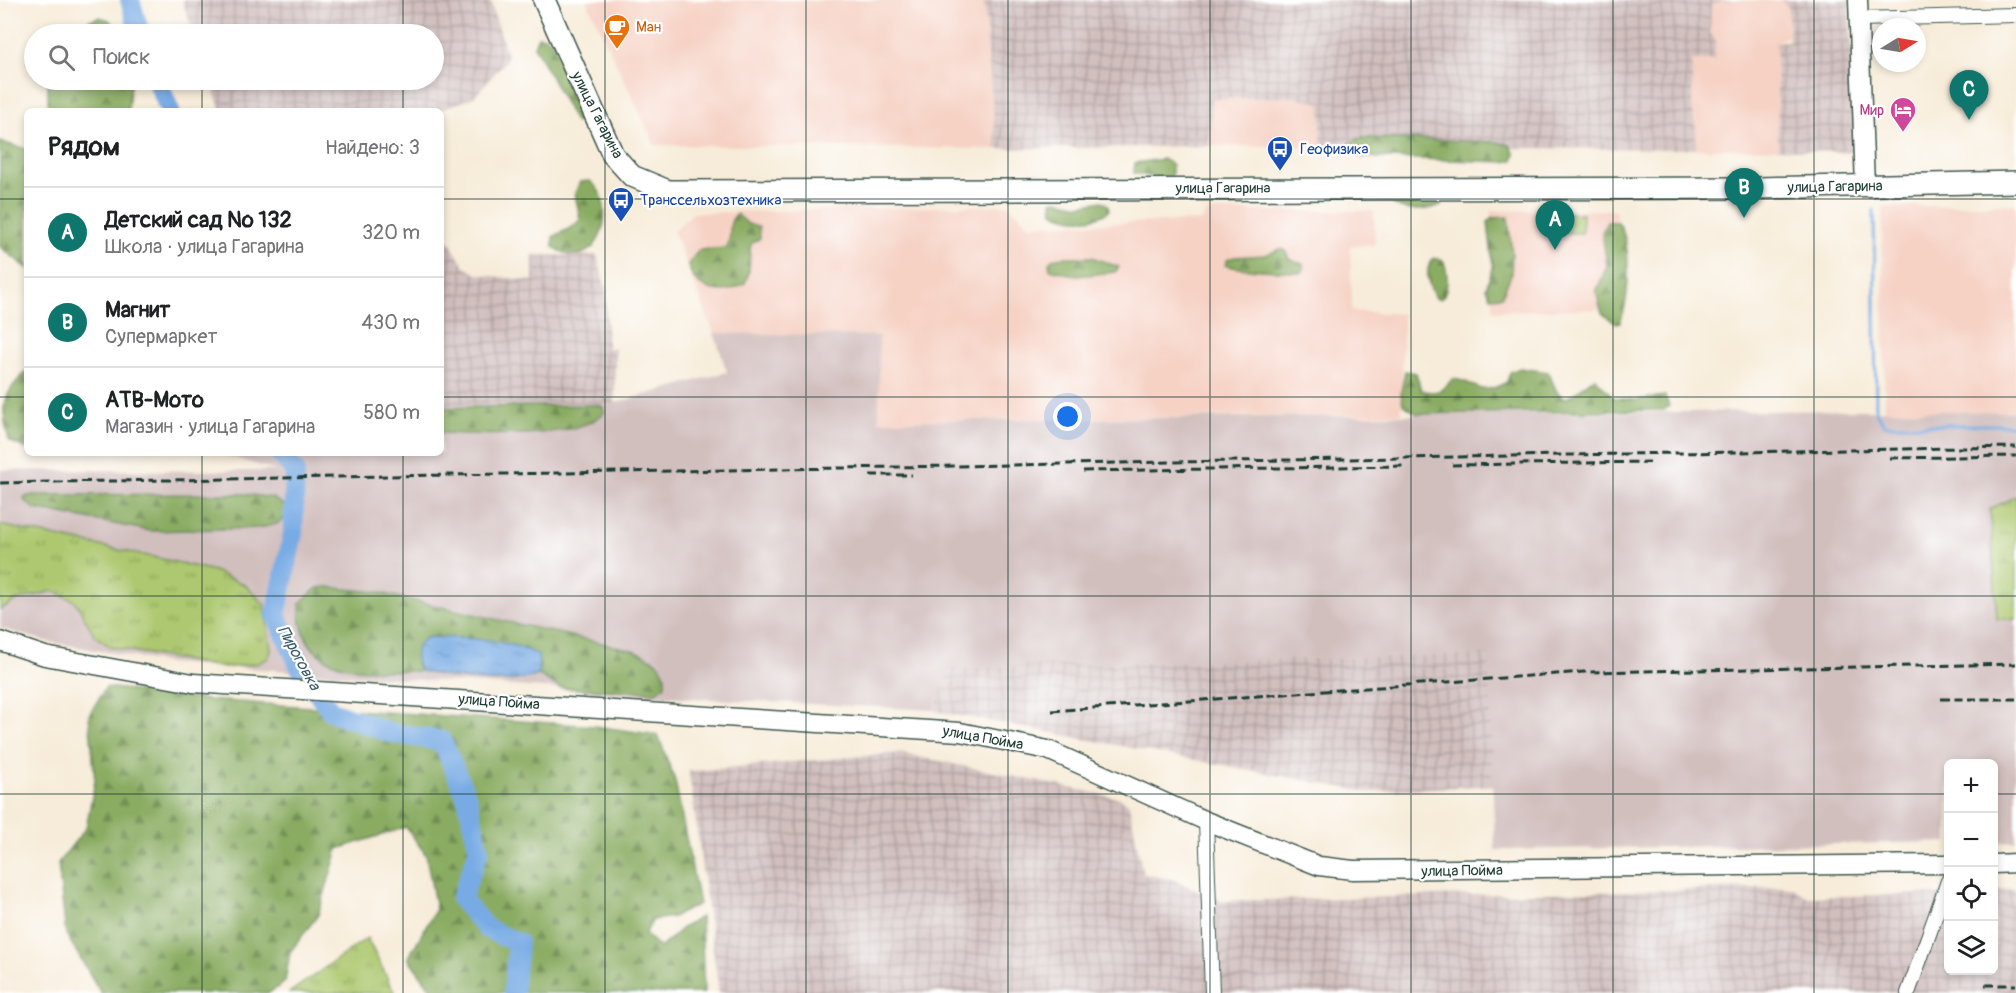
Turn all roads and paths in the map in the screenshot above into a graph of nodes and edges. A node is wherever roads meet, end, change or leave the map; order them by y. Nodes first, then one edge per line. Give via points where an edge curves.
1 (544, 0) edge
2 (1858, 0) edge
3 (2016, 15) edge
4 (1858, 19) junction
5 (2016, 182) edge
6 (1865, 186) junction
7 (0, 641) edge
8 (1206, 821) junction
9 (2016, 863) edge
10 (1944, 864) edge
11 (1998, 864) edge
12 (1944, 892) edge
13 (1212, 993) edge
14 (1908, 993) edge

1 - 6 main road, улица Гагарина via 613,155 632,176 668,191
2 - 4 main road
3 - 4 street
4 - 6 main road
5 - 6 main road, улица Гагарина
7 - 8 main road, улица Пойма via 45,656 193,683 960,732 1048,750
8 - 10 main road, улица Пойма via 1319,866 1353,870
8 - 13 street
9 - 11 main road
12 - 14 street

